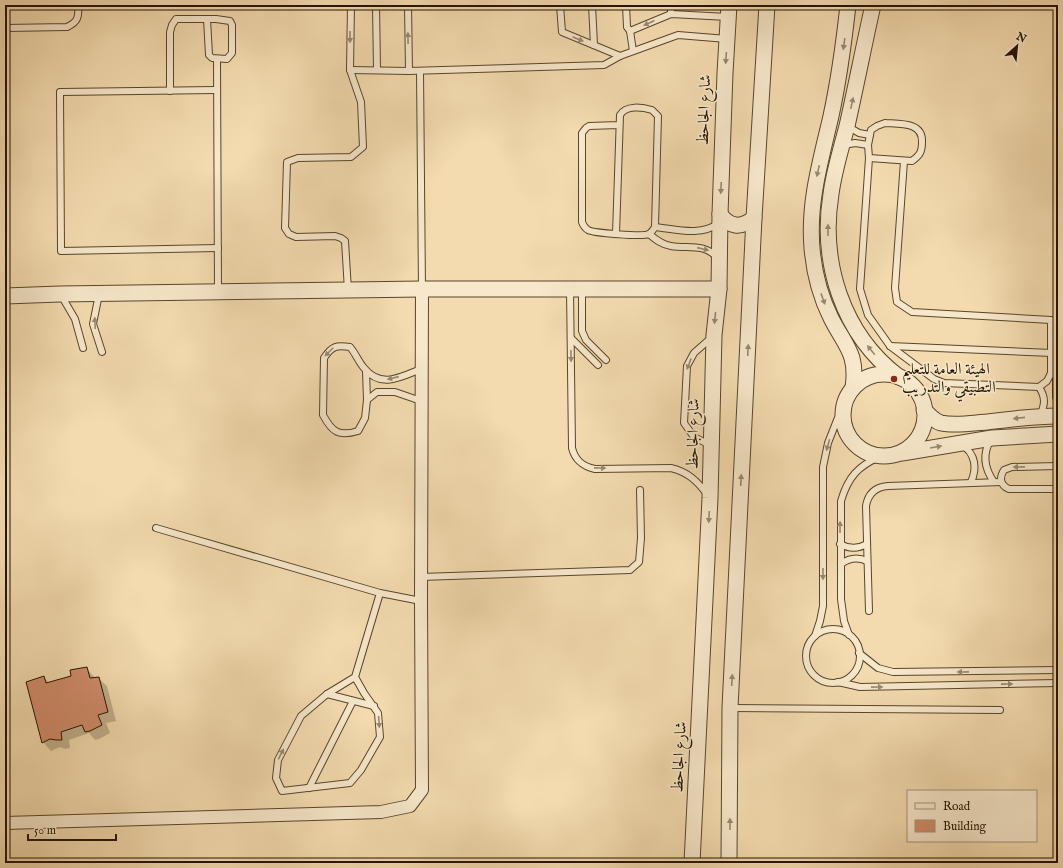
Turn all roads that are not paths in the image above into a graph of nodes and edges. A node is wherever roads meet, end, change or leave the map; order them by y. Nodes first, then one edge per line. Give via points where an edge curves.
1 (78, 5) edge
2 (351, 5) edge
3 (376, 5) edge
4 (408, 5) edge
5 (560, 5) edge
6 (592, 5) edge
7 (626, 5) edge
8 (671, 5) edge
9 (767, 5) edge
10 (873, 5) edge
11 (846, 7) edge
12 (5, 10) edge
13 (729, 11) edge
14 (671, 14) junction
15 (207, 19) junction
16 (5, 28) edge
17 (630, 31) junction
18 (727, 39) junction
19 (594, 45) junction
20 (633, 51) junction
21 (5, 56) edge
22 (620, 56) junction
23 (217, 59) junction
24 (350, 70) junction
25 (377, 70) junction
26 (409, 71) junction
27 (420, 71) junction
28 (216, 90) junction
29 (170, 91) junction
30 (619, 126) junction
31 (847, 126) junction
32 (870, 134) junction
33 (868, 145) junction
34 (842, 146) junction
35 (869, 158) junction
36 (904, 161) junction
37 (720, 218) junction
38 (754, 218) junction
39 (654, 227) junction
40 (616, 234) junction
41 (649, 234) junction
42 (218, 248) junction
43 (719, 259) junction
44 (422, 289) junction
45 (576, 289) junction
46 (719, 289) junction
47 (348, 291) junction
48 (218, 293) junction
49 (60, 294) junction
50 (99, 294) junction
51 (5, 296) edge
52 (714, 335) junction
53 (570, 338) junction
54 (890, 346) junction
55 (83, 348) dead end
56 (102, 352) dead end
57 (1052, 353) junction
58 (606, 360) dead end
59 (598, 365) dead end
60 (421, 369) junction
61 (366, 371) junction
62 (1052, 373) junction
63 (899, 377) junction
64 (853, 388) junction
65 (1039, 388) junction
66 (367, 400) junction
67 (421, 401) junction
68 (1058, 402) edge
69 (843, 409) junction
70 (924, 410) junction
71 (1040, 416) junction
72 (1058, 416) edge
73 (1058, 434) edge
74 (992, 438) junction
75 (960, 443) junction
76 (711, 446) junction
77 (897, 454) junction
78 (881, 456) junction
79 (1058, 466) edge
80 (971, 482) junction
81 (998, 482) junction
82 (1058, 489) edge
83 (640, 490) dead end
84 (710, 498) junction
85 (156, 528) dead end
86 (840, 544) junction
87 (867, 544) junction
88 (867, 561) junction
89 (841, 564) junction
90 (421, 578) junction
91 (380, 593) junction
92 (421, 601) junction
93 (868, 611) dead end
94 (849, 635) junction
95 (815, 636) junction
96 (859, 653) junction
97 (1058, 670) edge
98 (355, 677) junction
99 (838, 682) junction
100 (1058, 683) edge
101 (327, 694) junction
102 (353, 701) junction
103 (374, 706) junction
104 (730, 708) junction
105 (1000, 710) dead end
106 (309, 788) junction
107 (5, 823) edge
108 (692, 863) edge
109 (729, 863) edge

1 - 16 lane via 78,16 74,24 67,27
2 -> 24 lane
3 - 25 lane
26 -> 4 lane
5 -> 19 lane via 562,32
6 - 19 lane
7 - 17 lane via 627,27
8 - 14 lane
9 - 38 street
31 -> 10 street
11 -> 64 street via 844,45 814,192 811,230 814,269 820,291 831,318 853,358
12 - 16 lane
13 - 14 lane
13 - 18 street, شارع الجاحظ
14 -> 17 lane
15 - 23 lane via 208,55
15 - 23 lane via 230,21 232,25 232,53 228,59
15 - 29 lane via 176,19 172,25
16 - 21 lane
17 - 20 lane
18 - 20 lane via 678,36
18 -> 37 street, شارع الجاحظ
19 - 22 lane
20 - 22 lane
22 - 27 lane via 604,65
23 - 28 lane
24 - 25 lane
24 - 47 lane via 362,102 363,146 351,157 298,158 287,162 285,228 289,234 296,236 335,236 345,241
25 - 26 lane
26 - 27 lane
27 - 44 lane
28 - 29 lane
28 - 42 lane
29 - 42 lane via 60,92 61,251
30 - 39 lane via 620,114 626,108 649,109 658,116
30 - 40 lane
30 - 40 lane via 589,126 582,136 583,225 590,231
31 - 32 lane via 859,133
31 - 34 street
32 - 33 lane
32 - 36 lane via 871,130 885,123 917,128 922,134 920,154 912,161
33 - 34 lane via 855,143
33 - 35 lane
63 -> 34 street via 870,350 854,326 839,296 832,270 828,247 828,212
35 - 36 lane
35 - 54 lane via 860,290 868,315
36 - 57 lane via 895,288 897,302 912,312 1051,320
37 - 38 street via 736,225 742,225
37 - 39 lane via 712,228 698,231
37 - 43 street, شارع الجاحظ
104 -> 38 street
39 - 41 lane
40 - 41 lane
41 -> 43 lane via 670,246 697,247 711,251
42 - 48 lane
43 - 46 street, شارع الجاحظ
44 - 45 street
44 - 47 street
44 - 60 street
45 - 46 street
45 - 53 lane
45 - 58 lane via 582,331 586,340
46 -> 52 street, شارع الجاحظ
47 - 48 street
48 - 50 street
49 - 50 street
49 - 51 street
49 - 55 lane via 75,319
56 -> 50 lane via 93,324
52 - 76 street, شارع الجاحظ
52 -> 76 lane via 694,353 687,366 684,424 694,437
53 - 59 lane
53 -> 84 lane via 572,448 577,460 588,468 595,469 679,470 693,477
54 - 57 lane
54 - 65 lane via 934,379 944,383
57 - 62 lane
60 -> 61 lane via 385,380 371,376
60 - 67 street
61 - 66 lane
61 -> 66 lane via 350,347 337,345 329,350 324,358 323,415 335,432 347,435 358,432 365,418
62 - 65 lane
62 - 68 lane via 1056,376
63 - 64 street via 870,377
63 - 70 street via 916,390
64 - 69 street
65 - 71 lane via 1045,400
66 - 67 lane via 377,392 394,392
67 - 90 street
69 - 78 street via 846,431 852,441 860,448
69 -> 95 lane via 830,437 823,467 823,606
71 -> 70 street via 974,423 941,423
70 - 77 street via 919,437
71 - 72 street
73 - 74 street
74 - 75 street
74 - 81 lane via 985,452 986,468
77 -> 75 street
75 - 80 lane via 966,447 974,460 975,468
76 - 84 street, شارع الجاحظ
77 - 78 street
86 -> 78 lane via 841,501 845,489 859,468
79 -> 81 lane via 1008,468
80 - 81 lane
80 - 87 lane via 877,488 867,501
81 - 82 lane via 1013,490
83 - 90 lane via 639,562 630,570
84 -> 108 street, شارع الجاحظ
85 - 91 lane
86 - 87 lane via 854,548
86 - 89 lane
87 - 88 lane
88 - 89 lane via 853,558
88 - 93 lane
89 - 94 lane via 841,607
90 - 92 street
91 - 92 lane
91 - 98 lane
92 - 107 street via 422,790 410,806 381,812
94 - 95 lane via 828,629
94 - 96 lane via 858,646
95 - 99 lane via 807,648 807,664 823,681
97 -> 96 lane via 901,673 878,668
96 - 99 lane via 856,668 846,679
98 - 101 lane
98 - 103 lane
99 -> 100 lane via 860,687
101 - 102 lane
106 -> 101 lane via 282,791 276,778 278,760 301,716
102 - 103 lane
102 - 106 lane
103 -> 106 lane via 378,713 380,737 361,770 350,783
104 - 105 lane
109 -> 104 street

